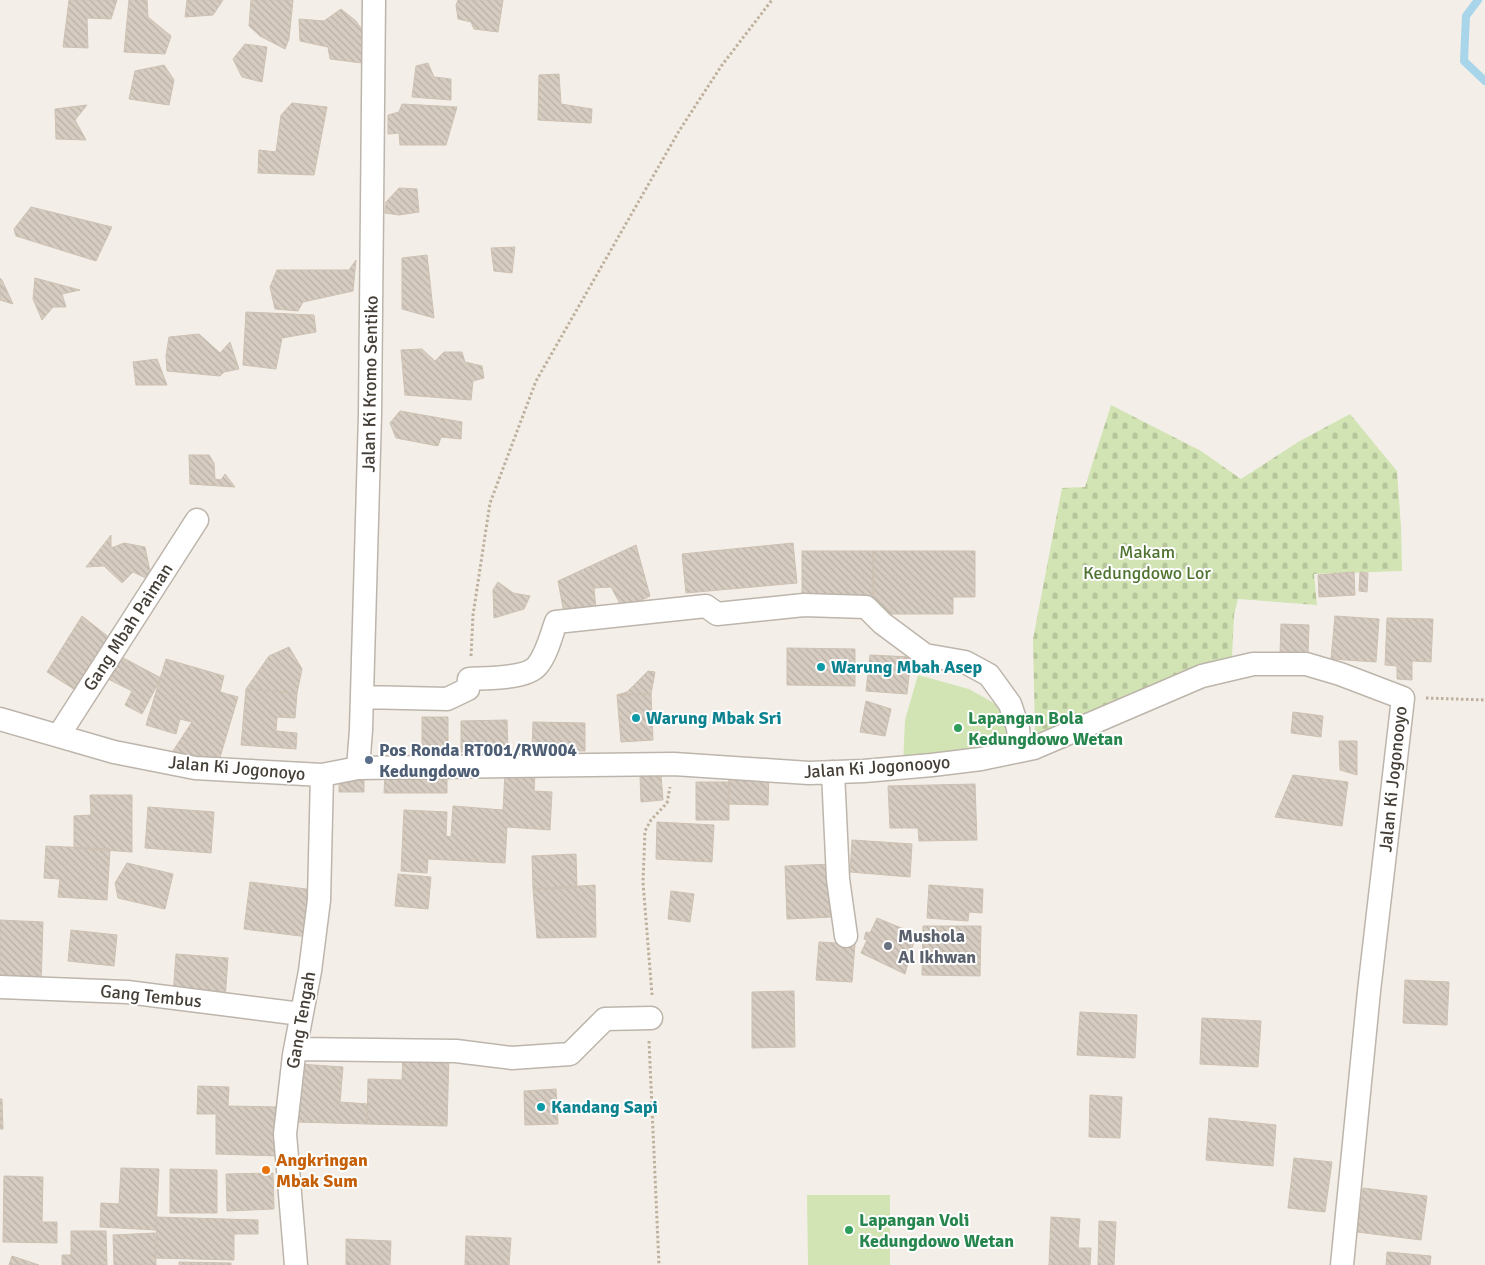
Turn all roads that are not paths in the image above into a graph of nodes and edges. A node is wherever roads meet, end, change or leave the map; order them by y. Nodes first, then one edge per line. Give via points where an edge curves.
1 (374, 0) edge
2 (197, 520) dead end
3 (362, 697) junction
4 (0, 719) edge
5 (59, 735) junction
6 (1020, 751) junction
7 (358, 768) junction
8 (833, 772) junction
9 (322, 775) junction
10 (846, 936) dead end
11 (0, 988) edge
12 (301, 1014) junction
13 (651, 1018) dead end
14 (295, 1049) junction
15 (296, 1265) edge
16 (1342, 1265) edge

1 - 3 street, Jalan Ki Kromo Sentiko via 370,405
2 - 5 street, Gang Mbah Paiman
3 - 6 street via 447,699 468,689 469,679 518,675 537,667 556,622 706,606 717,614 804,605 866,607 925,655 965,662 989,676 1010,704 1018,728
3 - 7 street, Jalan Ki Kromo Sentiko
4 - 5 street, Jalan Ki Jogonoyo
5 - 9 street, Jalan Ki Jogonoyo via 114,752 195,768
6 - 8 street, Jalan Ki Jogonooyo via 932,765
6 - 16 street, Jalan Ki Jogonooyo via 1034,748 1202,676 1253,664 1306,664 1403,698
7 - 8 street, Jalan Ki Jogonooyo via 674,764
7 - 9 street, Jalan Ki Jogonoyo
8 - 10 street via 838,879
9 - 12 street, Gang Tengah via 319,900
11 - 12 street, Gang Tembus via 127,992
12 - 14 street, Gang Tengah
13 - 14 street via 605,1019 570,1054 512,1058 456,1051
14 - 15 street, Gang Tengah via 285,1134

